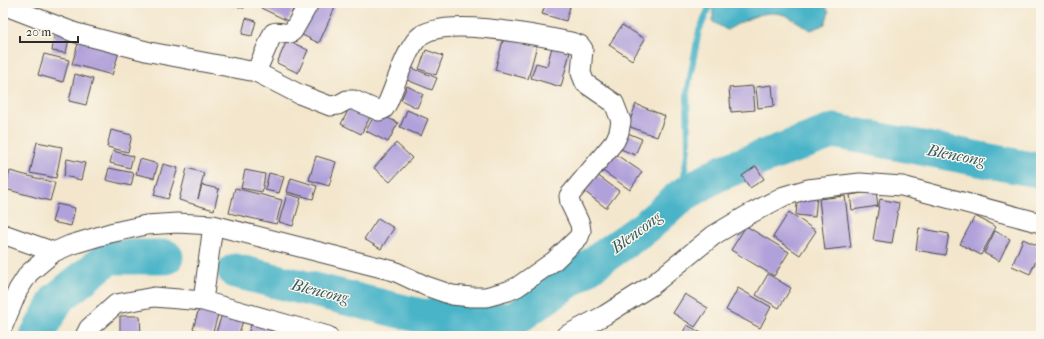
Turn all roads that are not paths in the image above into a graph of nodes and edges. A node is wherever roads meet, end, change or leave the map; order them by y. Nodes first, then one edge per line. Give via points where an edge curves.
1 (309, 3) edge
2 (3, 5) edge
3 (256, 72) junction
4 (1041, 223) edge
5 (212, 233) junction
6 (3, 234) edge
7 (54, 252) junction
8 (203, 296) junction
9 (3, 326) edge
10 (282, 330) edge
11 (85, 336) edge
12 (328, 336) edge
13 (565, 336) edge

1 - 3 street via 291,34 276,31 273,33
2 - 3 street via 76,33 150,52
3 - 5 street via 299,94 330,106 354,100 379,111 384,109 388,102 411,47 419,37 429,31 445,28 512,31 580,45 583,54 581,73 585,83 614,103 621,121 614,141 569,196 580,224 579,237 554,261 517,287 503,293 486,297 452,295 394,271
4 - 13 street via 902,186 860,183 808,189 784,196 714,235 651,286
5 - 7 street via 177,223 146,225 103,235
5 - 8 street
6 - 7 street
7 - 9 street via 29,273 18,290
8 - 10 street
8 - 11 street via 154,297 116,304 89,328
10 - 12 street

